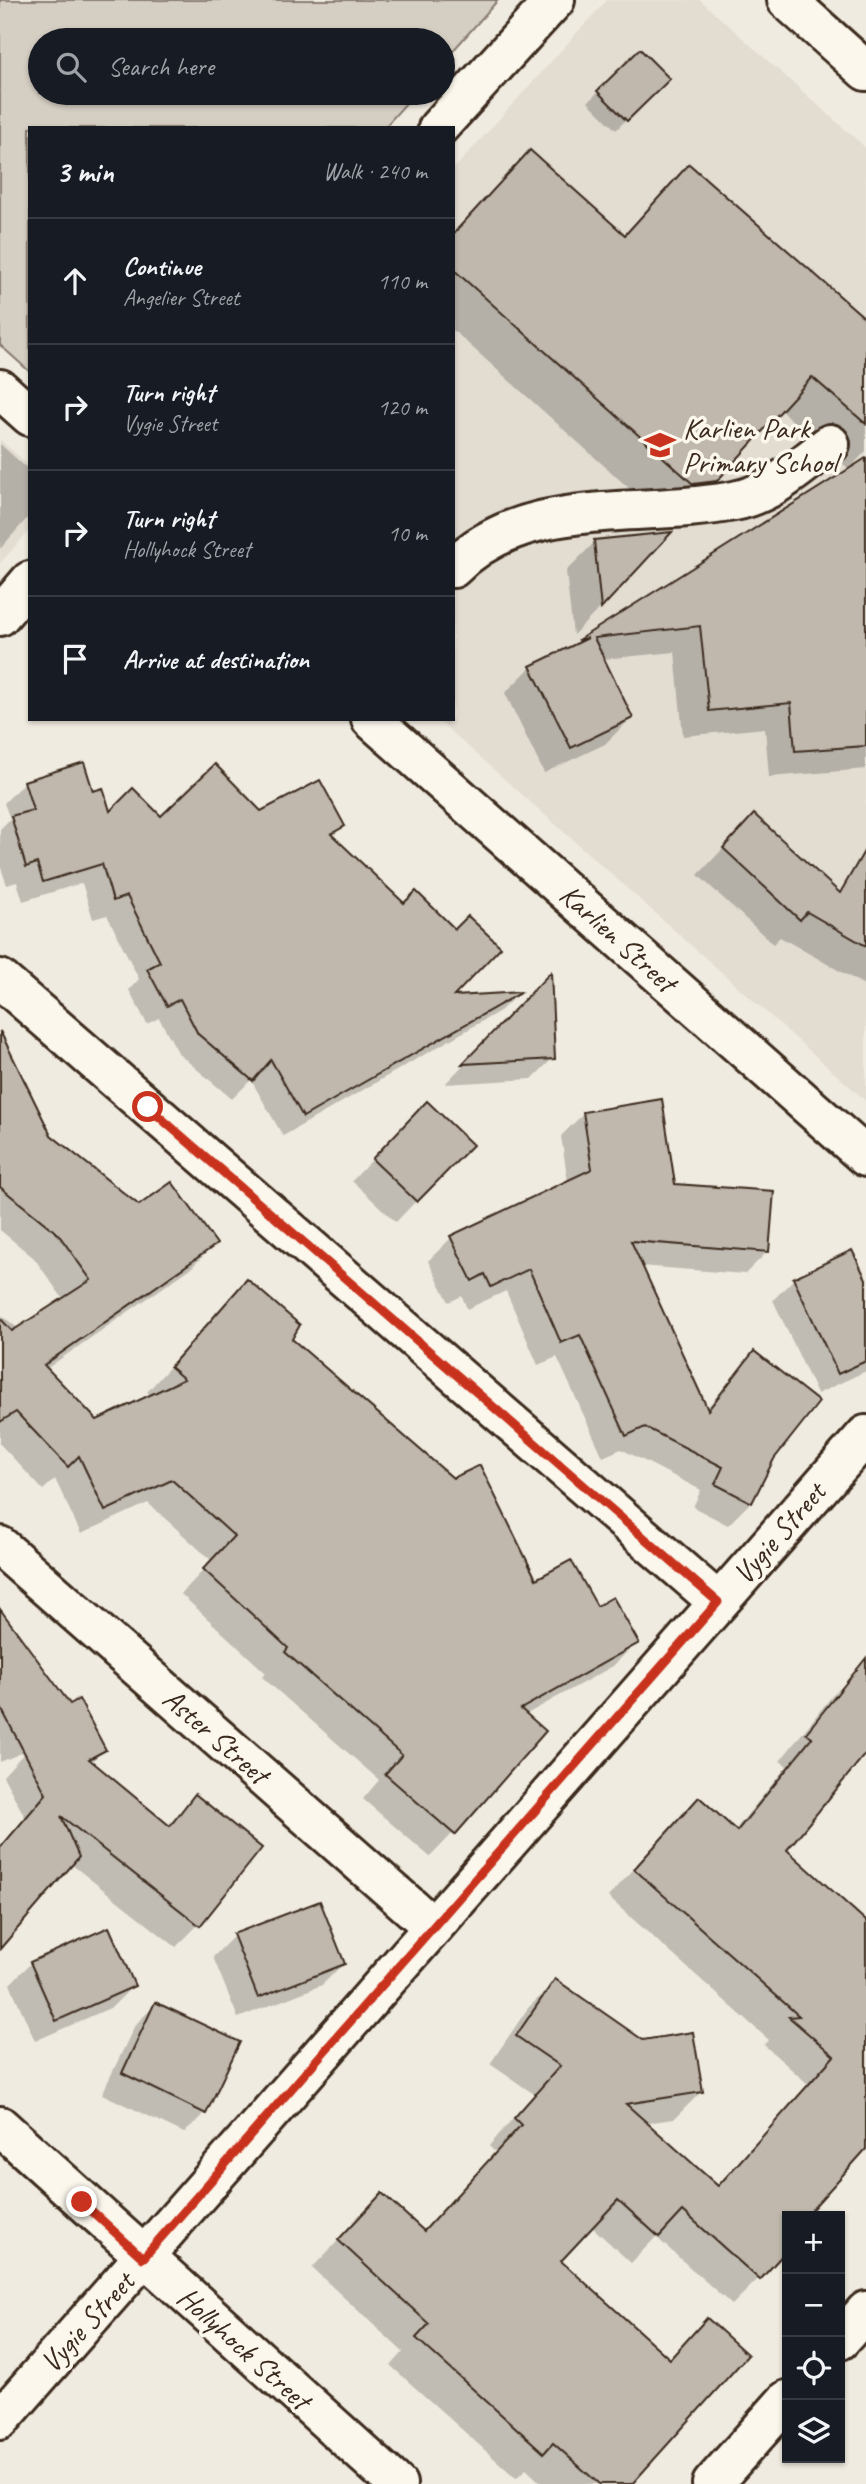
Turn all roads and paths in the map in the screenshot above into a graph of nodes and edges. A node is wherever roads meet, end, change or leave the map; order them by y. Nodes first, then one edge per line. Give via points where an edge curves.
1 (555, 0) edge
2 (787, 0) edge
3 (866, 71) edge
4 (440, 126) edge
5 (0, 389) edge
6 (28, 413) edge
7 (830, 444) dead end
8 (455, 566) edge
9 (28, 583) edge
10 (0, 616) edge
11 (373, 721) edge
12 (0, 979) edge
13 (866, 1157) edge
14 (866, 1434) edge
15 (0, 1546) edge
16 (718, 1602) junction
17 (433, 1927) junction
18 (0, 2126) edge
19 (143, 2258) junction
20 (866, 2311) edge
21 (843, 2337) edge
22 (782, 2406) edge
23 (0, 2420) edge
24 (397, 2484) edge
25 (712, 2484) edge

1 - 4 street
2 - 3 street
5 - 6 street
7 - 8 street via 769,490 735,501 550,519 503,531
9 - 10 street
11 - 13 street, Karlien Street
12 - 16 street
14 - 16 street, Vygie Street
15 - 17 street, Aster Street
16 - 17 street, Vygie Street
17 - 19 street, Vygie Street
18 - 19 street, Hollyhock Street
19 - 23 street, Vygie Street
19 - 24 street, Hollyhock Street
20 - 21 street
22 - 25 street

